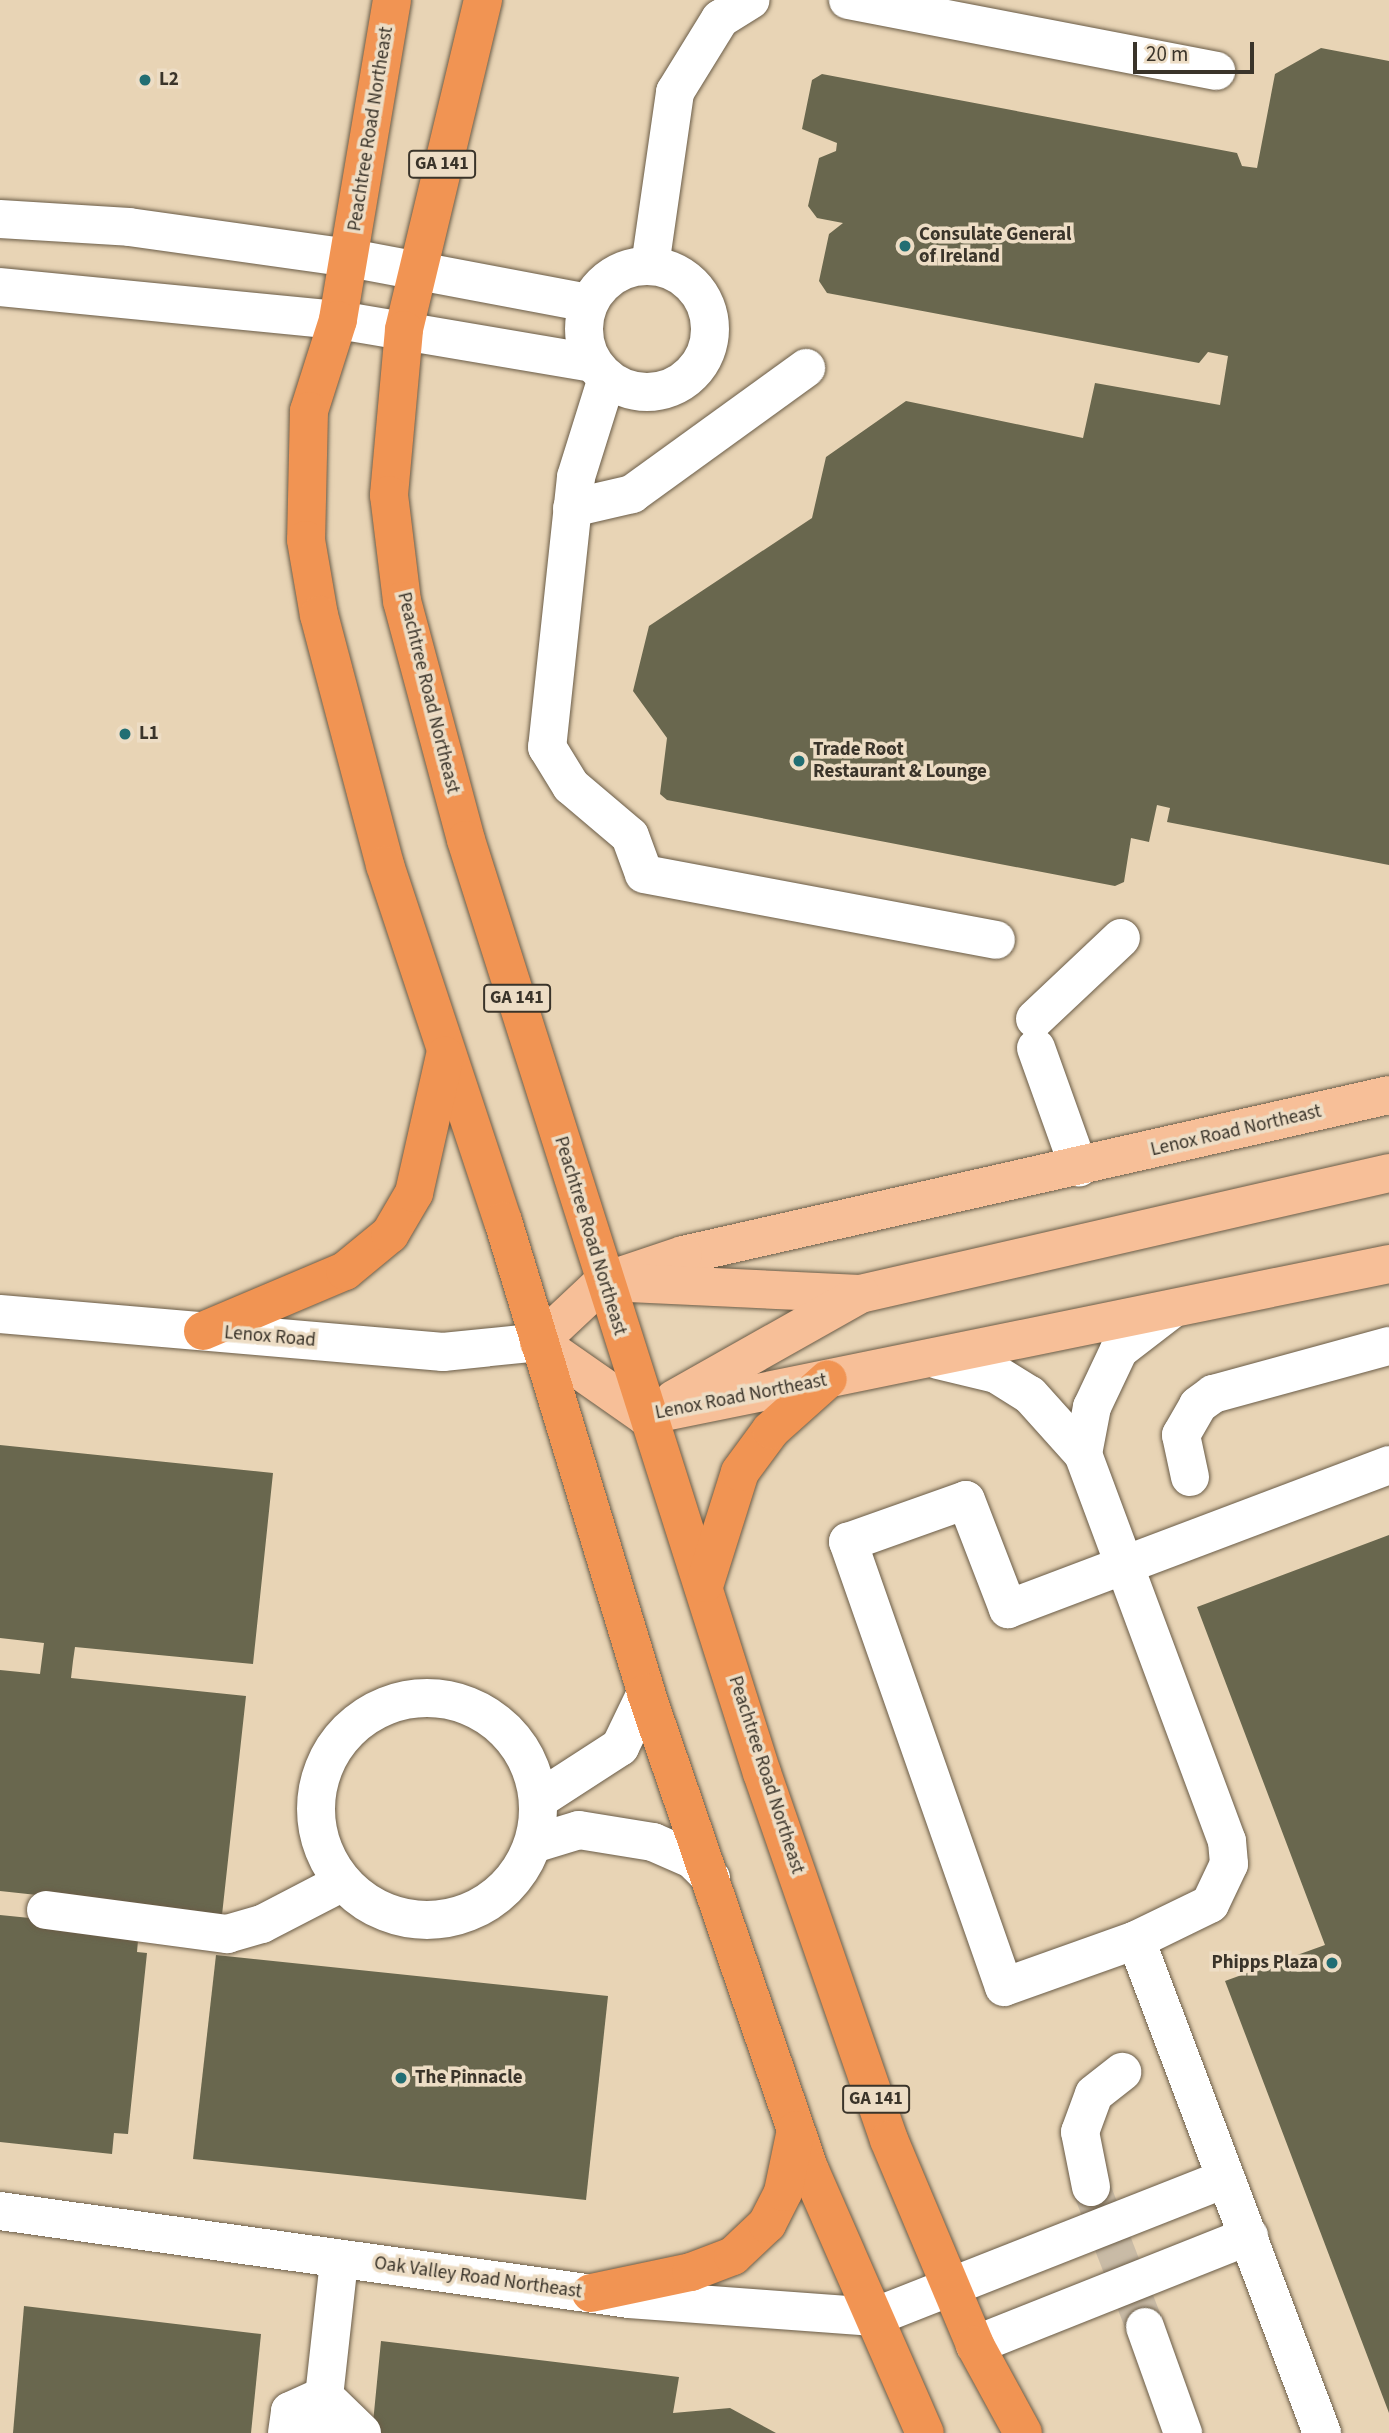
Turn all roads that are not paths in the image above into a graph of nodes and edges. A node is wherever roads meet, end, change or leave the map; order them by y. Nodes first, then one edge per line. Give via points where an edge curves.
1 (392, 0) edge
2 (483, 0) edge
3 (751, 0) edge
4 (848, 0) edge
5 (1216, 71) dead end
6 (0, 219) edge
7 (350, 258) junction
8 (650, 266) junction
9 (416, 270) junction
10 (0, 287) edge
11 (589, 303) junction
12 (338, 320) junction
13 (404, 330) junction
14 (806, 368) dead end
15 (600, 371) junction
16 (572, 508) junction
17 (1121, 938) dead end
18 (996, 940) dead end
19 (446, 1049) junction
20 (1389, 1095) edge
21 (1079, 1168) junction
22 (1389, 1173) edge
23 (1389, 1264) edge
24 (603, 1282) junction
25 (860, 1294) junction
26 (1171, 1310) junction
27 (0, 1314) edge
28 (203, 1331) junction
29 (539, 1342) junction
30 (1389, 1346) edge
31 (938, 1360) junction
32 (828, 1379) junction
33 (645, 1416) junction
34 (1083, 1454) junction
35 (1389, 1465) edge
36 (1190, 1476) dead end
37 (1124, 1567) junction
38 (705, 1583) junction
39 (646, 1693) junction
40 (538, 1800) junction
41 (533, 1844) junction
42 (711, 1878) junction
43 (343, 1882) junction
44 (46, 1910) dead end
45 (1136, 1940) junction
46 (1122, 2072) dead end
47 (796, 2130) junction
48 (1226, 2178) junction
49 (1091, 2188) tunnel mouth
50 (0, 2211) edge
51 (1249, 2236) junction
52 (339, 2260) junction
53 (951, 2284) junction
54 (591, 2293) junction
55 (874, 2317) junction
56 (1145, 2327) tunnel mouth
57 (975, 2345) junction
58 (322, 2415) edge
59 (287, 2433) edge
60 (362, 2433) edge
61 (925, 2433) edge
62 (1023, 2433) edge
63 (1183, 2433) edge
64 (1322, 2433) edge

1 - 7 highway, Peachtree Road Northeast
2 - 9 highway, Peachtree Road Northeast / GA 141
3 - 8 street via 720,19 675,92
4 - 5 street
6 - 7 street via 129,227
7 - 9 street
7 - 12 highway, Peachtree Road Northeast
8 - 11 street via 612,276
8 - 15 street via 670,270 700,295 710,332 705,352 696,369 663,390 643,393
9 - 11 street
9 - 13 highway, Peachtree Road Northeast / GA 141
10 - 12 street
11 - 15 street via 583,326
12 - 13 street
12 - 19 highway via 309,411 306,540 351,749
13 - 15 street
13 - 24 highway, Peachtree Road Northeast / GA 141 via 389,495 402,601 466,840
14 - 16 street via 632,494
15 - 16 street
16 - 18 street via 547,747 571,786 630,836 644,874
17 - 21 street via 1036,1033
19 - 28 highway via 414,1193 390,1234 345,1271
19 - 29 highway
20 - 21 main road, Lenox Road Northeast
21 - 24 main road, Lenox Road Northeast via 683,1255
22 - 25 main road
23 - 26 main road, Lenox Road Northeast
24 - 25 main road
24 - 29 main road, Lenox Road Northeast
24 - 33 highway, Peachtree Road Northeast / GA 141
25 - 33 main road
26 - 31 main road, Lenox Road Northeast
26 - 34 street via 1119,1350 1092,1407
27 - 28 street, Lenox Road
28 - 29 street, Lenox Road via 443,1352
29 - 33 main road, Lenox Road Northeast
29 - 39 highway
30 - 36 street via 1213,1394 1193,1412 1181,1436
31 - 32 main road, Lenox Road Northeast
31 - 34 street via 996,1374 1030,1395
32 - 33 main road, Lenox Road Northeast
32 - 38 highway via 780,1420 740,1472
33 - 38 highway, Peachtree Road Northeast / GA 141
34 - 37 street
35 - 37 street
37 - 45 street via 1227,1841 1229,1864 1210,1904
37 - 45 street via 1008,1609 966,1500 848,1542 1004,1987
38 - 53 highway, Peachtree Road Northeast / GA 141 via 762,1773 889,2140
39 - 40 street via 620,1747
39 - 42 highway
40 - 41 street
40 - 43 street via 529,1764 509,1733 480,1710 445,1699 408,1699 373,1711 344,1735 326,1762 317,1792 326,1855
41 - 42 street via 579,1830 653,1842 692,1859
41 - 43 street via 494,1897 443,1918 399,1917 368,1904
42 - 47 highway
43 - 44 street via 262,1924 228,1934
45 - 48 street
46 - 49 street via 1094,2094 1080,2132
47 - 54 highway via 783,2192 766,2224 733,2256 691,2272
47 - 55 highway
48 - 51 street
48 - 53 street, Oak Valley Road Northeast
50 - 52 street, Oak Valley Road Northeast
51 - 57 street
51 - 64 street
52 - 54 street, Oak Valley Road Northeast
52 - 58 street
53 - 55 street, Oak Valley Road Northeast
53 - 57 highway, Peachtree Road Northeast / GA 141
54 - 55 street, Oak Valley Road Northeast via 805,2317
55 - 61 highway
56 - 63 street
57 - 62 highway, Peachtree Road Northeast / GA 141
58 - 59 street via 290,2411
58 - 60 street

